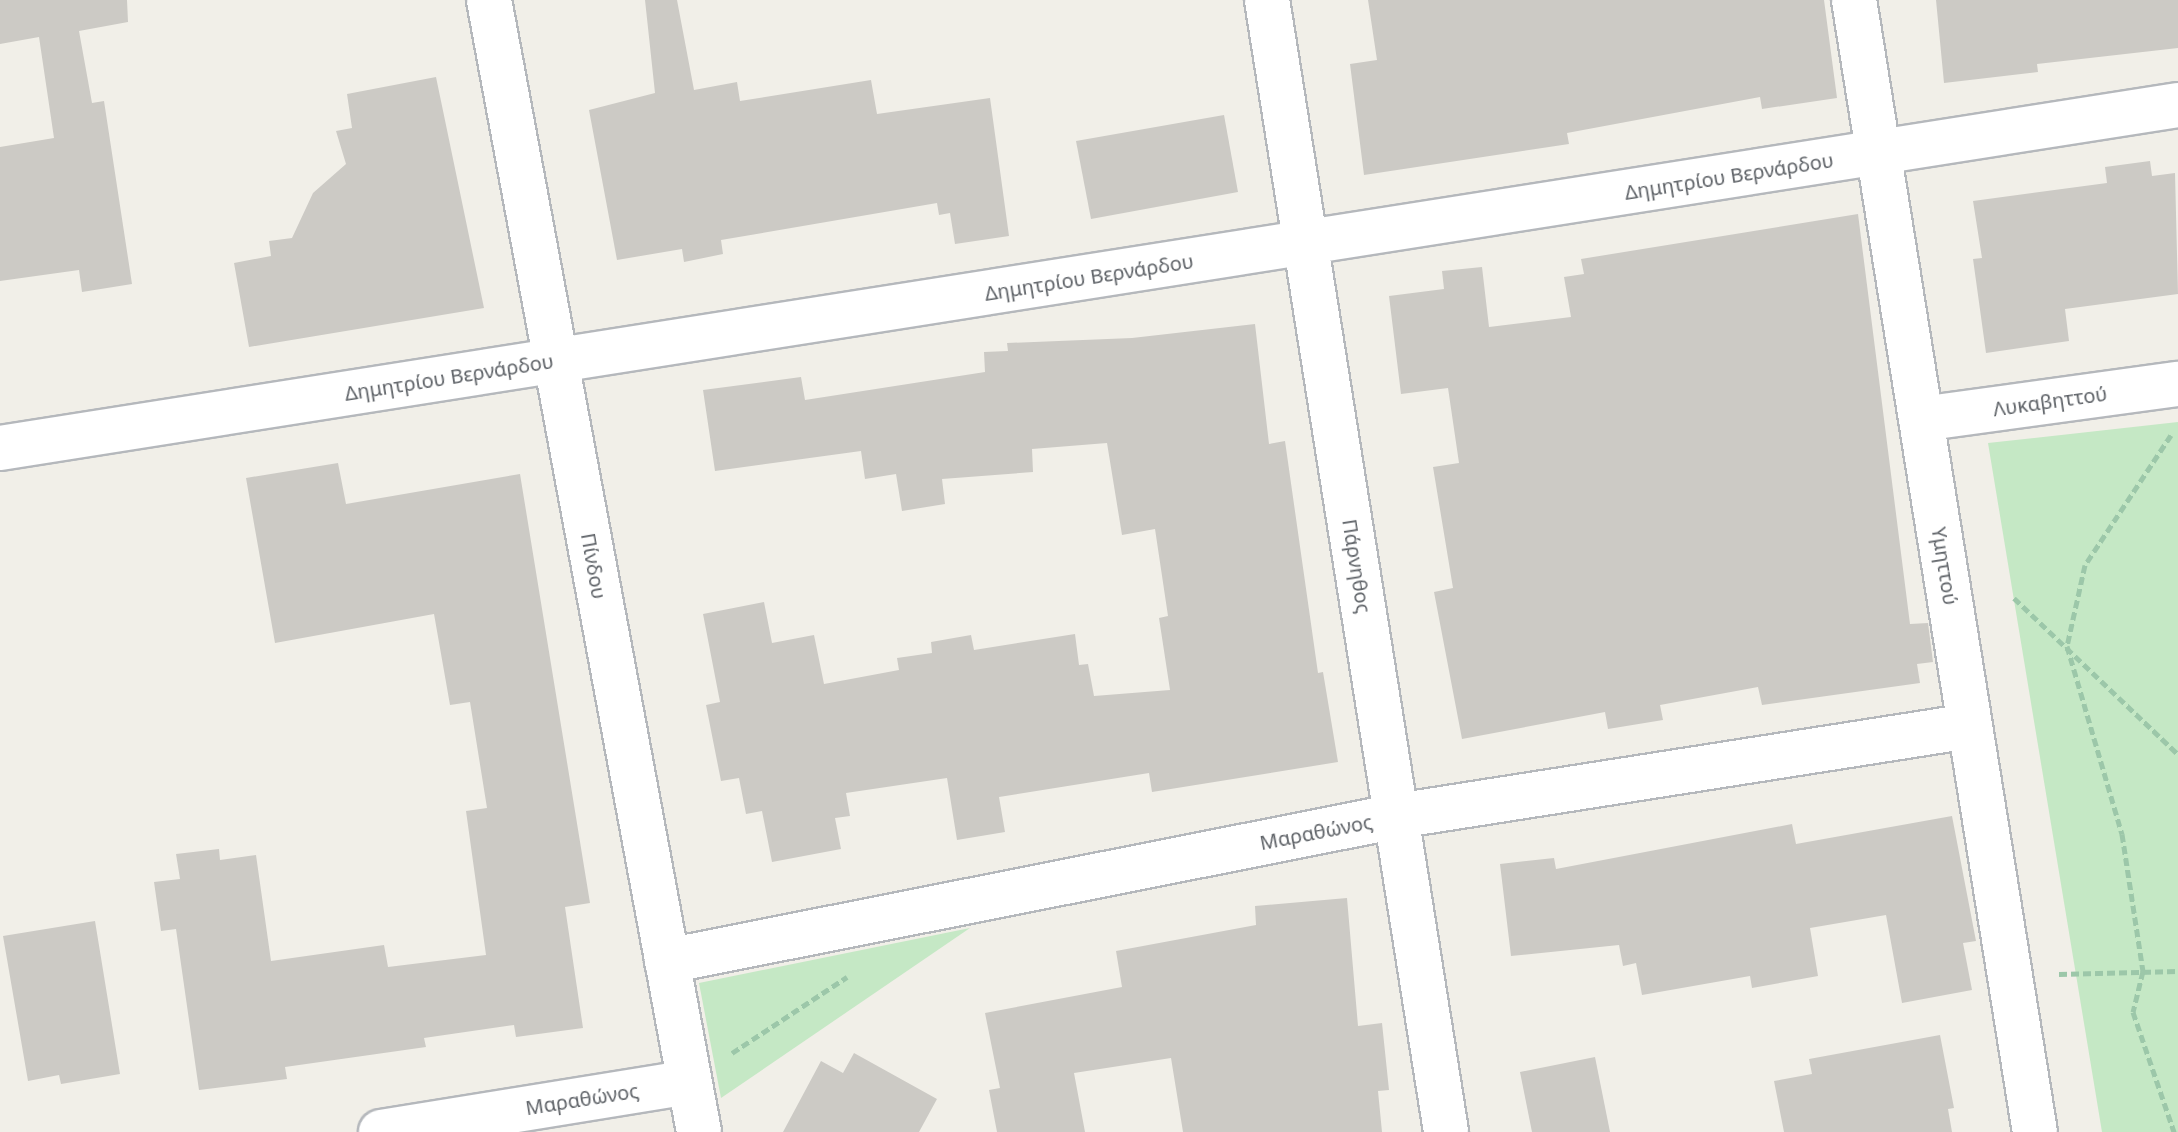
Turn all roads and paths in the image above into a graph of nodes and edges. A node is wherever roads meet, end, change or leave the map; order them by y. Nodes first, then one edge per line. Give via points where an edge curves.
1 (489, 0) edge
2 (1267, 0) edge
3 (1854, 0) edge
4 (2178, 105) edge
5 (1878, 153) junction
6 (1305, 243) junction
7 (556, 360) junction
8 (2178, 384) edge
9 (1921, 419) junction
10 (2178, 434) edge
11 (0, 448) edge
12 (2014, 598) dead end
13 (2067, 646) junction
14 (1970, 726) junction
15 (2178, 754) edge
16 (1397, 816) junction
17 (667, 961) junction
18 (856, 971) dead end
19 (2143, 971) junction
20 (2178, 971) edge
21 (2010, 975) junction
22 (689, 1082) junction
23 (381, 1132) edge
24 (699, 1132) edge
25 (1446, 1132) edge
26 (2035, 1132) edge
27 (2174, 1132) edge

1 - 7 street, Πίνδου
2 - 6 street, Πάρνηθος
3 - 5 street, Υμηττού
4 - 5 street, Δημητρίου Βερνάρδου
5 - 6 street, Δημητρίου Βερνάρδου
5 - 9 street, Υμηττού
6 - 7 street, Δημητρίου Βερνάρδου
6 - 16 street, Πάρνηθος
7 - 11 street, Δημητρίου Βερνάρδου
7 - 17 street, Πίνδου
8 - 9 street, Λυκαβηττού
9 - 14 street, Υμηττού
10 - 13 path via 2171,435 2085,565
12 - 13 path
13 - 15 path
13 - 19 path via 2122,834
14 - 16 street, Μαραθώνος
14 - 21 street, Υμηττού
16 - 17 street, Μαραθώνος
16 - 25 street, Πάρνηθος
17 - 22 street, Πίνδου
18 - 22 path
19 - 20 path
19 - 21 path
19 - 27 path via 2133,1012
21 - 26 street, Υμηττού
22 - 23 street, Μαραθώνος
22 - 24 street, Πίνδου

